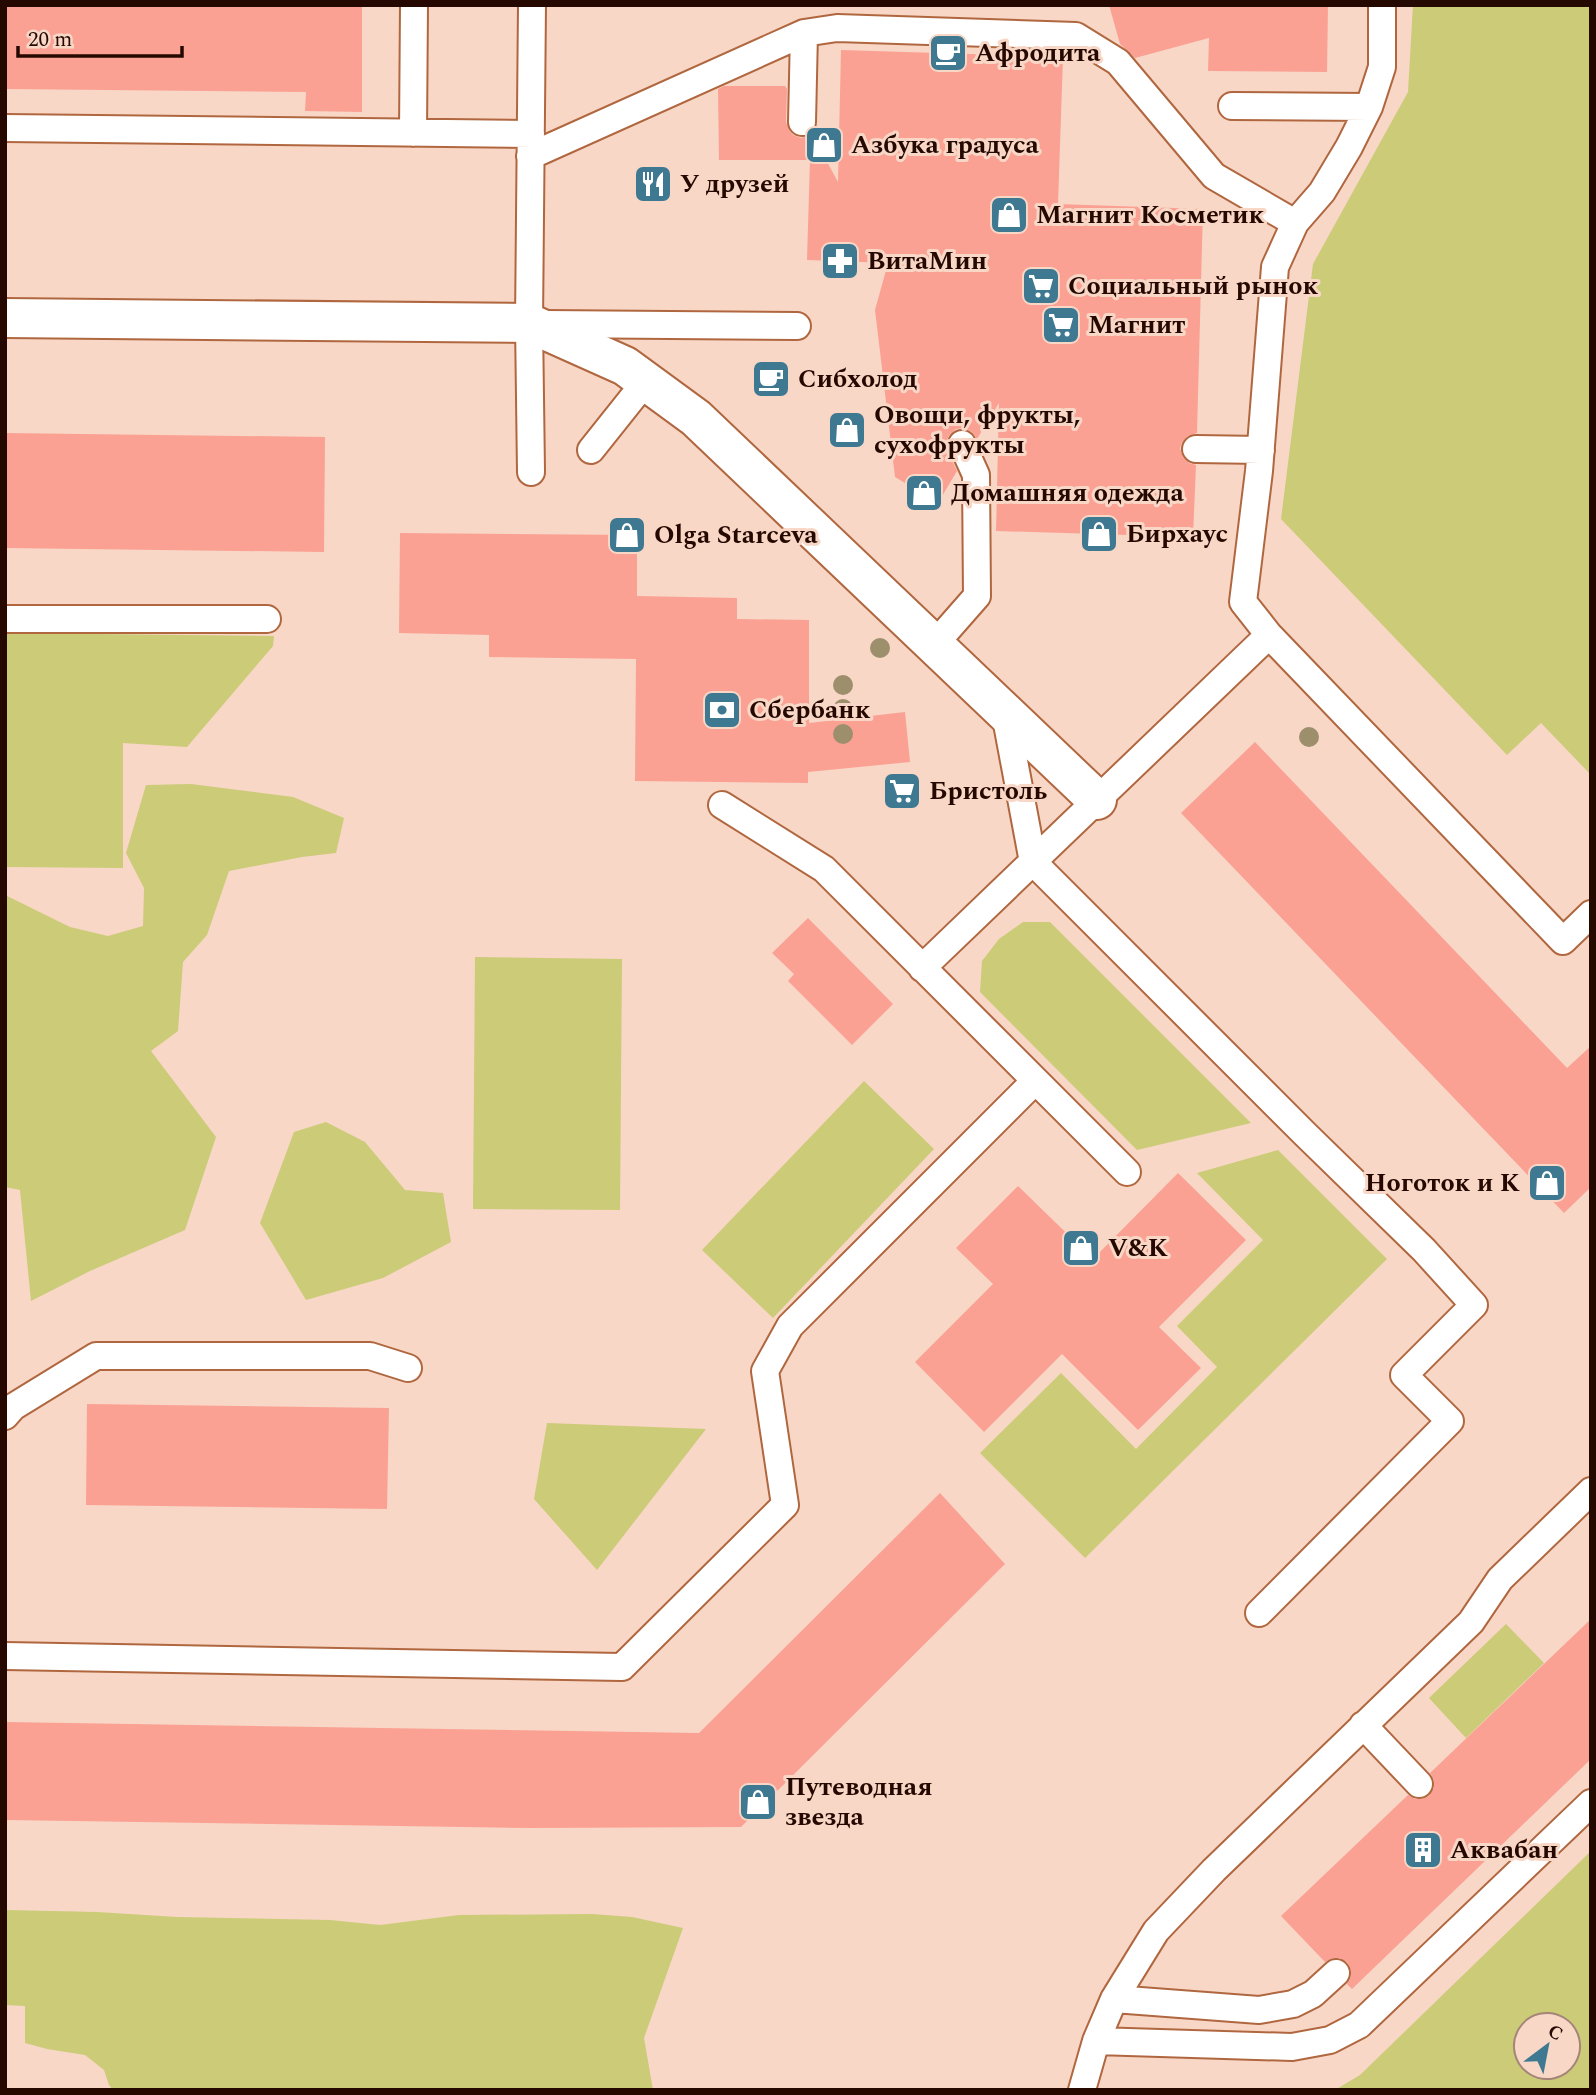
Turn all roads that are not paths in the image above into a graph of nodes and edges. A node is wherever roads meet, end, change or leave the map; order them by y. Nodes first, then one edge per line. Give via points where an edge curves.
1 (414, 5) edge
2 (532, 5) edge
3 (1382, 5) edge
4 (804, 33) junction
5 (1232, 106) dead end
6 (1369, 107) junction
7 (802, 122) dead end
8 (5, 128) edge
9 (413, 133) junction
10 (531, 145) junction
11 (1295, 223) junction
12 (5, 318) edge
13 (529, 323) junction
14 (797, 326) dead end
15 (646, 381) junction
16 (962, 444) dead end
17 (1196, 449) dead end
18 (592, 450) dead end
19 (1261, 450) junction
20 (531, 472) dead end
21 (5, 619) edge
22 (267, 619) dead end
23 (1269, 635) junction
24 (934, 645) junction
25 (1005, 713) junction
26 (1097, 800) junction
27 (722, 805) dead end
28 (1032, 862) junction
29 (1591, 914) edge
30 (922, 968) junction
31 (1035, 1081) junction
32 (1127, 1172) dead end
33 (408, 1368) dead end
34 (5, 1416) edge
35 (1591, 1492) edge
36 (1259, 1613) dead end
37 (5, 1656) edge
38 (1363, 1726) junction
39 (1419, 1784) dead end
40 (1591, 1803) edge
41 (1336, 1973) dead end
42 (1114, 1999) junction
43 (1096, 2041) junction
44 (1082, 2090) edge

1 - 9 lane
2 - 10 lane
3 - 6 lane via 1382,67
4 - 7 lane
4 - 10 lane
4 - 11 lane via 838,29 1076,36 1118,62 1214,176
5 - 6 lane
6 - 11 lane via 1322,191
8 - 9 lane
9 - 10 lane
10 - 13 lane
11 - 19 lane via 1275,267
12 - 13 street
13 - 14 lane
13 - 15 street via 625,366
13 - 20 lane
15 - 18 lane
15 - 24 street via 696,418
16 - 24 lane via 976,475 977,596
17 - 19 lane
19 - 23 lane via 1243,602
21 - 22 lane
23 - 26 lane
23 - 29 lane via 1563,941
24 - 25 street
25 - 26 street
25 - 28 lane
26 - 28 lane
27 - 30 lane via 824,869
28 - 30 lane
28 - 36 lane via 1474,1305 1404,1375 1450,1421
30 - 31 lane
31 - 32 lane
31 - 37 lane via 790,1326 765,1371 785,1505 622,1667
33 - 34 lane via 370,1356 96,1356
35 - 38 lane via 1500,1579 1471,1622
38 - 39 lane
38 - 42 lane via 1156,1931
40 - 43 lane via 1359,2025 1330,2040 1292,2047
41 - 42 lane via 1313,1994 1293,2004 1259,2010
42 - 43 lane
43 - 44 lane

